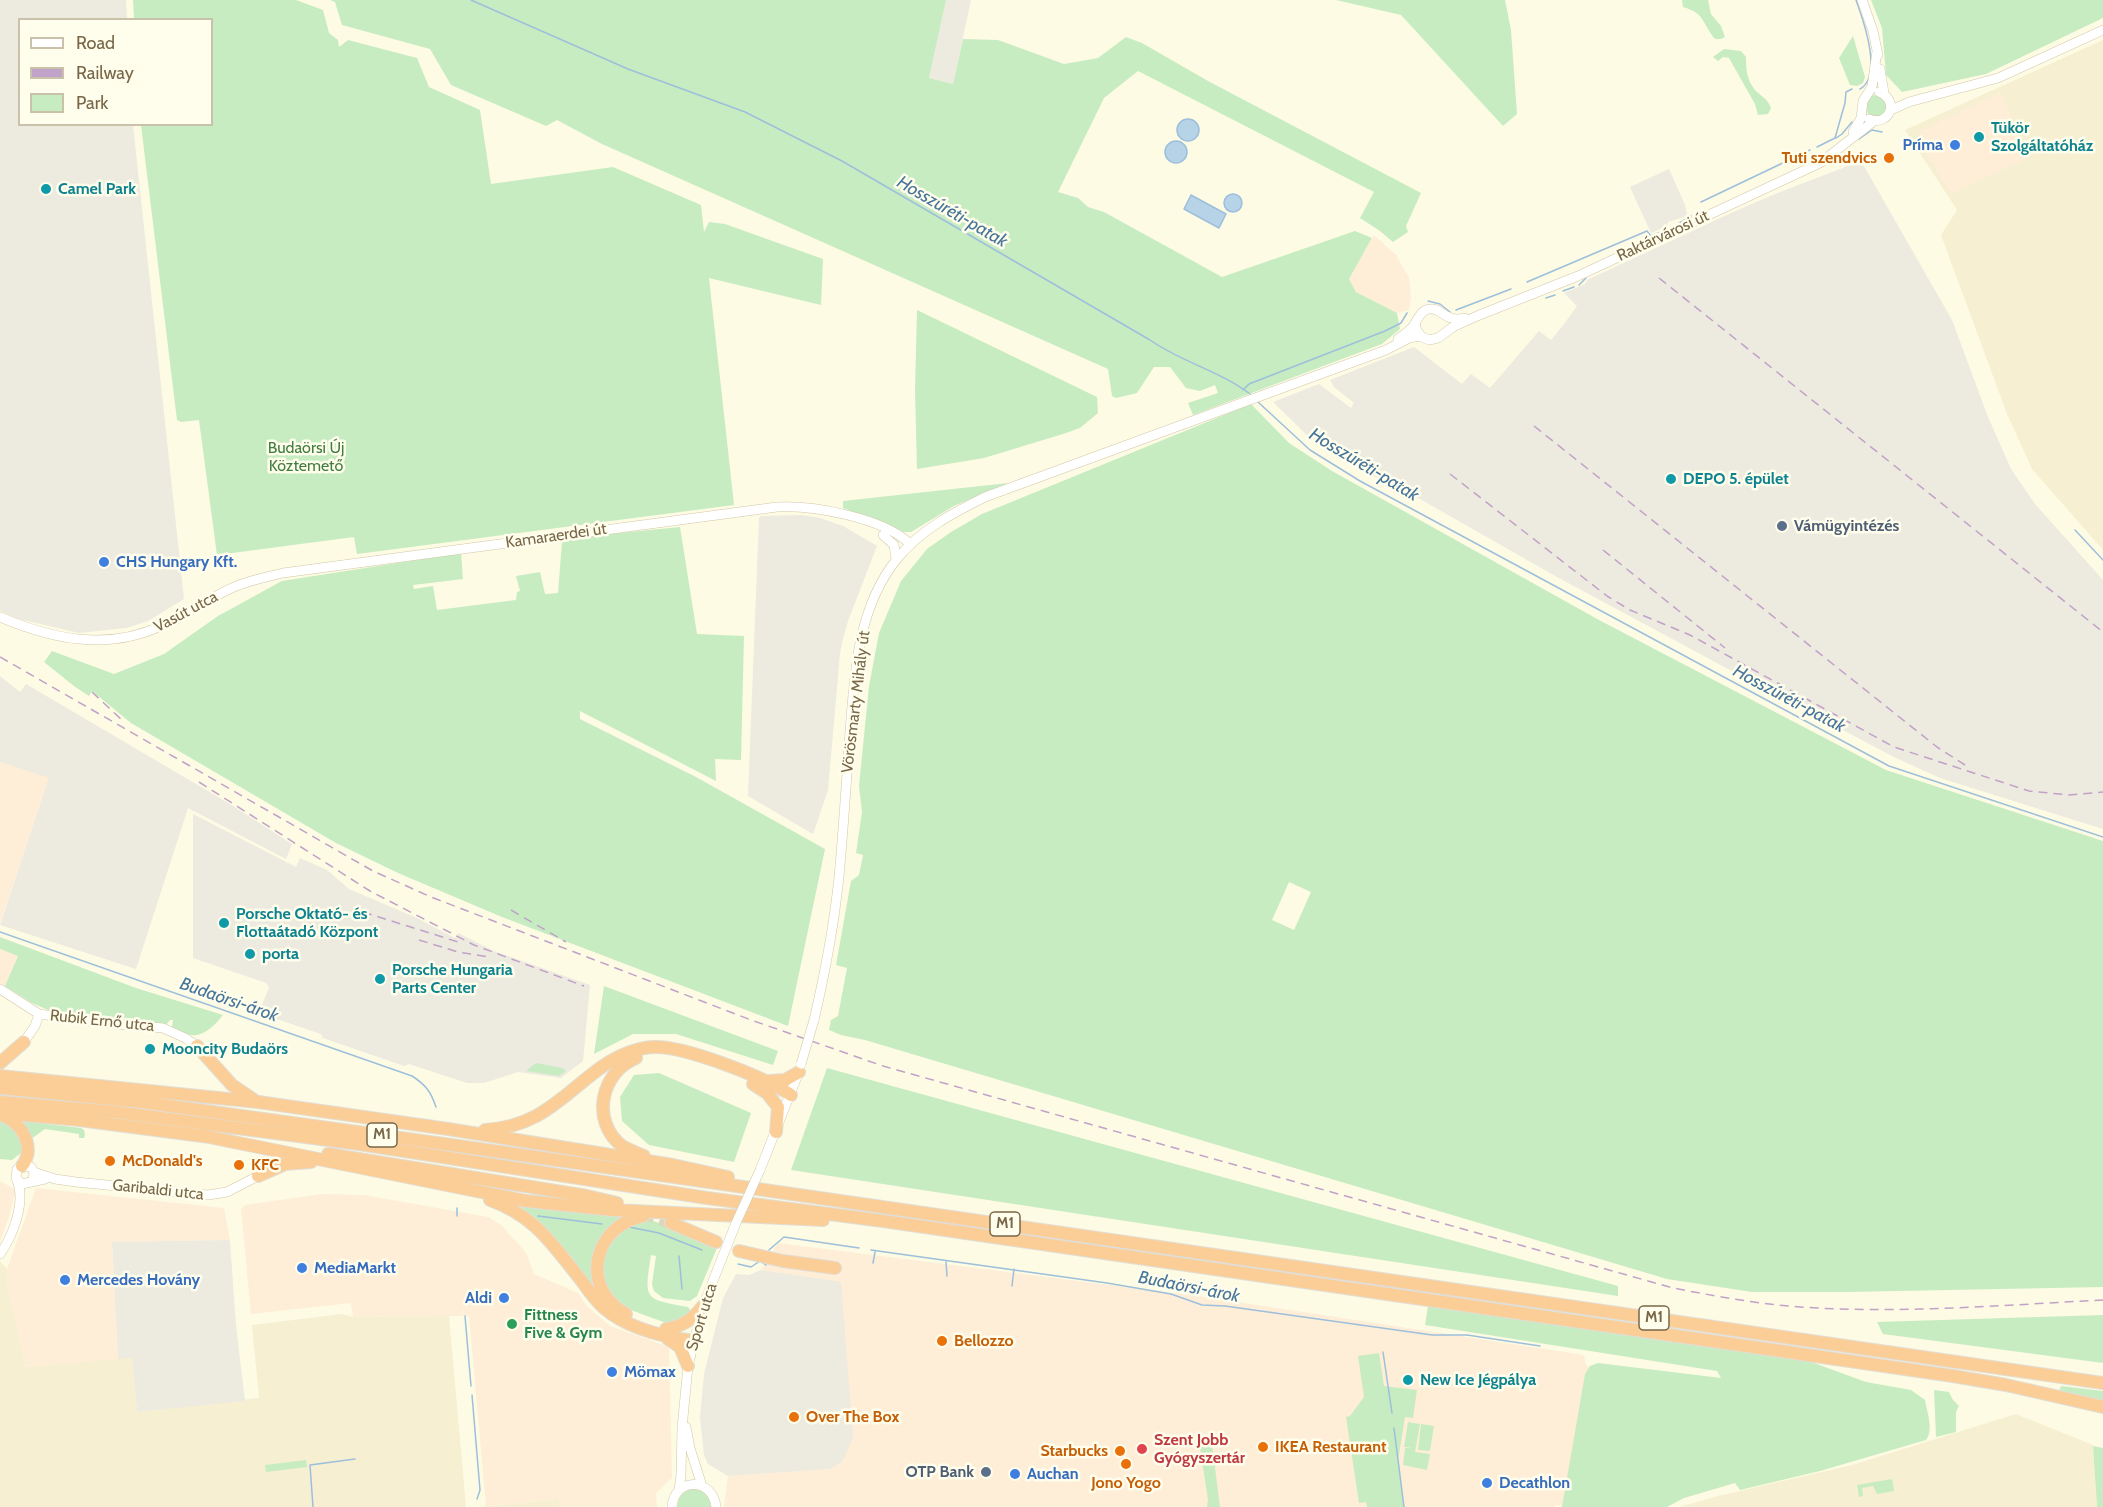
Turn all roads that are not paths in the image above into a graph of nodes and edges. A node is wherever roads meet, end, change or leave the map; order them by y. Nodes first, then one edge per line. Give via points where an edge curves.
1 (1862, 0) edge
2 (2103, 30) edge
3 (1877, 51) junction
4 (1951, 90) junction
5 (1868, 94) junction
6 (1886, 95) junction
7 (1891, 110) junction
8 (1862, 111) junction
9 (1874, 121) junction
10 (1843, 145) junction
11 (1476, 316) junction
12 (1444, 317) junction
13 (1415, 323) junction
14 (1444, 332) junction
15 (1420, 336) junction
16 (1378, 352) junction
17 (845, 516) junction
18 (883, 535) junction
19 (910, 544) junction
20 (896, 560) junction
21 (266, 577) joint
22 (0, 617) edge
23 (0, 989) edge
24 (39, 1014) junction
25 (814, 1020) joint
26 (24, 1042) joint
27 (197, 1046) joint
28 (0, 1063) edge
29 (800, 1068) junction
30 (0, 1076) edge
31 (758, 1082) junction
32 (0, 1088) edge
33 (791, 1095) junction
34 (0, 1102) edge
35 (258, 1102) junction
36 (0, 1114) edge
37 (448, 1129) junction
38 (776, 1132) junction
39 (204, 1136) junction
40 (345, 1165) junction
41 (673, 1165) junction
42 (22, 1166) junction
43 (258, 1176) joint
44 (32, 1179) junction
45 (17, 1180) junction
46 (458, 1188) junction
47 (763, 1189) junction
48 (19, 1201) junction
49 (616, 1203) dead end
50 (671, 1218) junction
51 (883, 1221) junction
52 (716, 1242) dead end
53 (739, 1251) dead end
54 (0, 1254) edge
55 (835, 1268) dead end
56 (703, 1306) junction
57 (661, 1331) junction
58 (694, 1341) junction
59 (688, 1366) junction
60 (2103, 1383) edge
61 (2103, 1407) edge
62 (684, 1414) junction
63 (702, 1486) junction
64 (679, 1490) junction
65 (672, 1507) edge
66 (716, 1507) edge

1 - 3 street
2 - 4 street via 2011,73
3 - 5 street, Raktárvárosi út via 1875,77
3 - 6 street
4 - 6 street via 1907,97
4 - 7 street, Raktárvárosi út
5 - 6 street via 1876,91
5 - 8 street, Raktárvárosi út
6 - 7 street via 1892,103
7 - 9 street, Raktárvárosi út via 1886,118
8 - 9 street
8 - 10 street, Raktárvárosi út via 1859,123
9 - 10 street, Raktárvárosi út
10 - 11 street, Raktárvárosi út via 1820,163 1613,260
11 - 12 street, Raktárvárosi út
11 - 14 street, Raktárvárosi út
12 - 13 street, Raktárvárosi út via 1437,310 1428,309 1421,312
12 - 14 street
13 - 15 street
13 - 16 street, Raktárvárosi út via 1406,334
14 - 15 street, Raktárvárosi út via 1432,340
15 - 16 street, Raktárvárosi út
16 - 19 street, Raktárvárosi út via 985,496
17 - 18 street, Kamaraerdei út
17 - 19 street, Kamaraerdei út via 902,536
17 - 21 street, Kamaraerdei út via 804,507 755,509
18 - 19 street, Kamaraerdei út
18 - 20 street via 894,545
19 - 20 street, Vörösmarty Mihály út
20 - 25 street, Vörösmarty Mihály út via 873,603 859,647 831,943
21 - 22 street, Vasút utca via 234,587 149,631 115,640 59,637
23 - 24 street, Rubik Ernő utca
24 - 26 street, Rubik Ernő utca
24 - 27 street, Rubik Ernő utca via 163,1028
25 - 29 street, Sport utca, bridge
26 - 28 highway
27 - 35 highway via 232,1085
29 - 31 highway via 786,1080
29 - 33 street, Sport utca
30 - 35 highway
31 - 33 highway
31 - 37 highway via 698,1055 644,1048 609,1062 556,1105 530,1119 495,1130
31 - 38 highway via 778,1107
31 - 41 highway via 665,1055 635,1058 618,1068 609,1080 603,1102 612,1135 633,1152
32 - 47 highway, M1 via 141,1102
33 - 38 street, Sport utca
34 - 51 highway, M1 via 115,1112 336,1141
35 - 37 highway
36 - 39 highway
36 - 42 highway via 22,1130 28,1149
37 - 41 highway
38 - 56 street, Sport utca, bridge
39 - 40 highway
39 - 49 highway
40 - 43 highway via 296,1162
40 - 46 highway
41 - 47 highway via 749,1181
42 - 44 street via 31,1167
42 - 45 street via 16,1172
43 - 44 street, Garibaldi utca via 227,1192 208,1195
44 - 45 street via 22,1184
44 - 48 street
45 - 48 street
46 - 50 highway via 526,1201
46 - 57 highway via 528,1218 605,1309 627,1322
47 - 60 highway, M1
48 - 54 street via 12,1232
50 - 51 highway
50 - 52 highway
50 - 57 highway via 634,1218 616,1228 603,1245 598,1266 602,1288 617,1308
51 - 61 highway, M1 via 1953,1376
53 - 55 highway
56 - 57 highway via 689,1321
56 - 58 street, Sport utca
57 - 58 highway
57 - 59 highway via 677,1345
58 - 59 street, Sport utca
59 - 62 street, Sport utca
62 - 63 street, Sport utca
62 - 64 street, Sport utca
63 - 64 street
63 - 66 street, Sport utca via 712,1493
64 - 65 street, Sport utca

